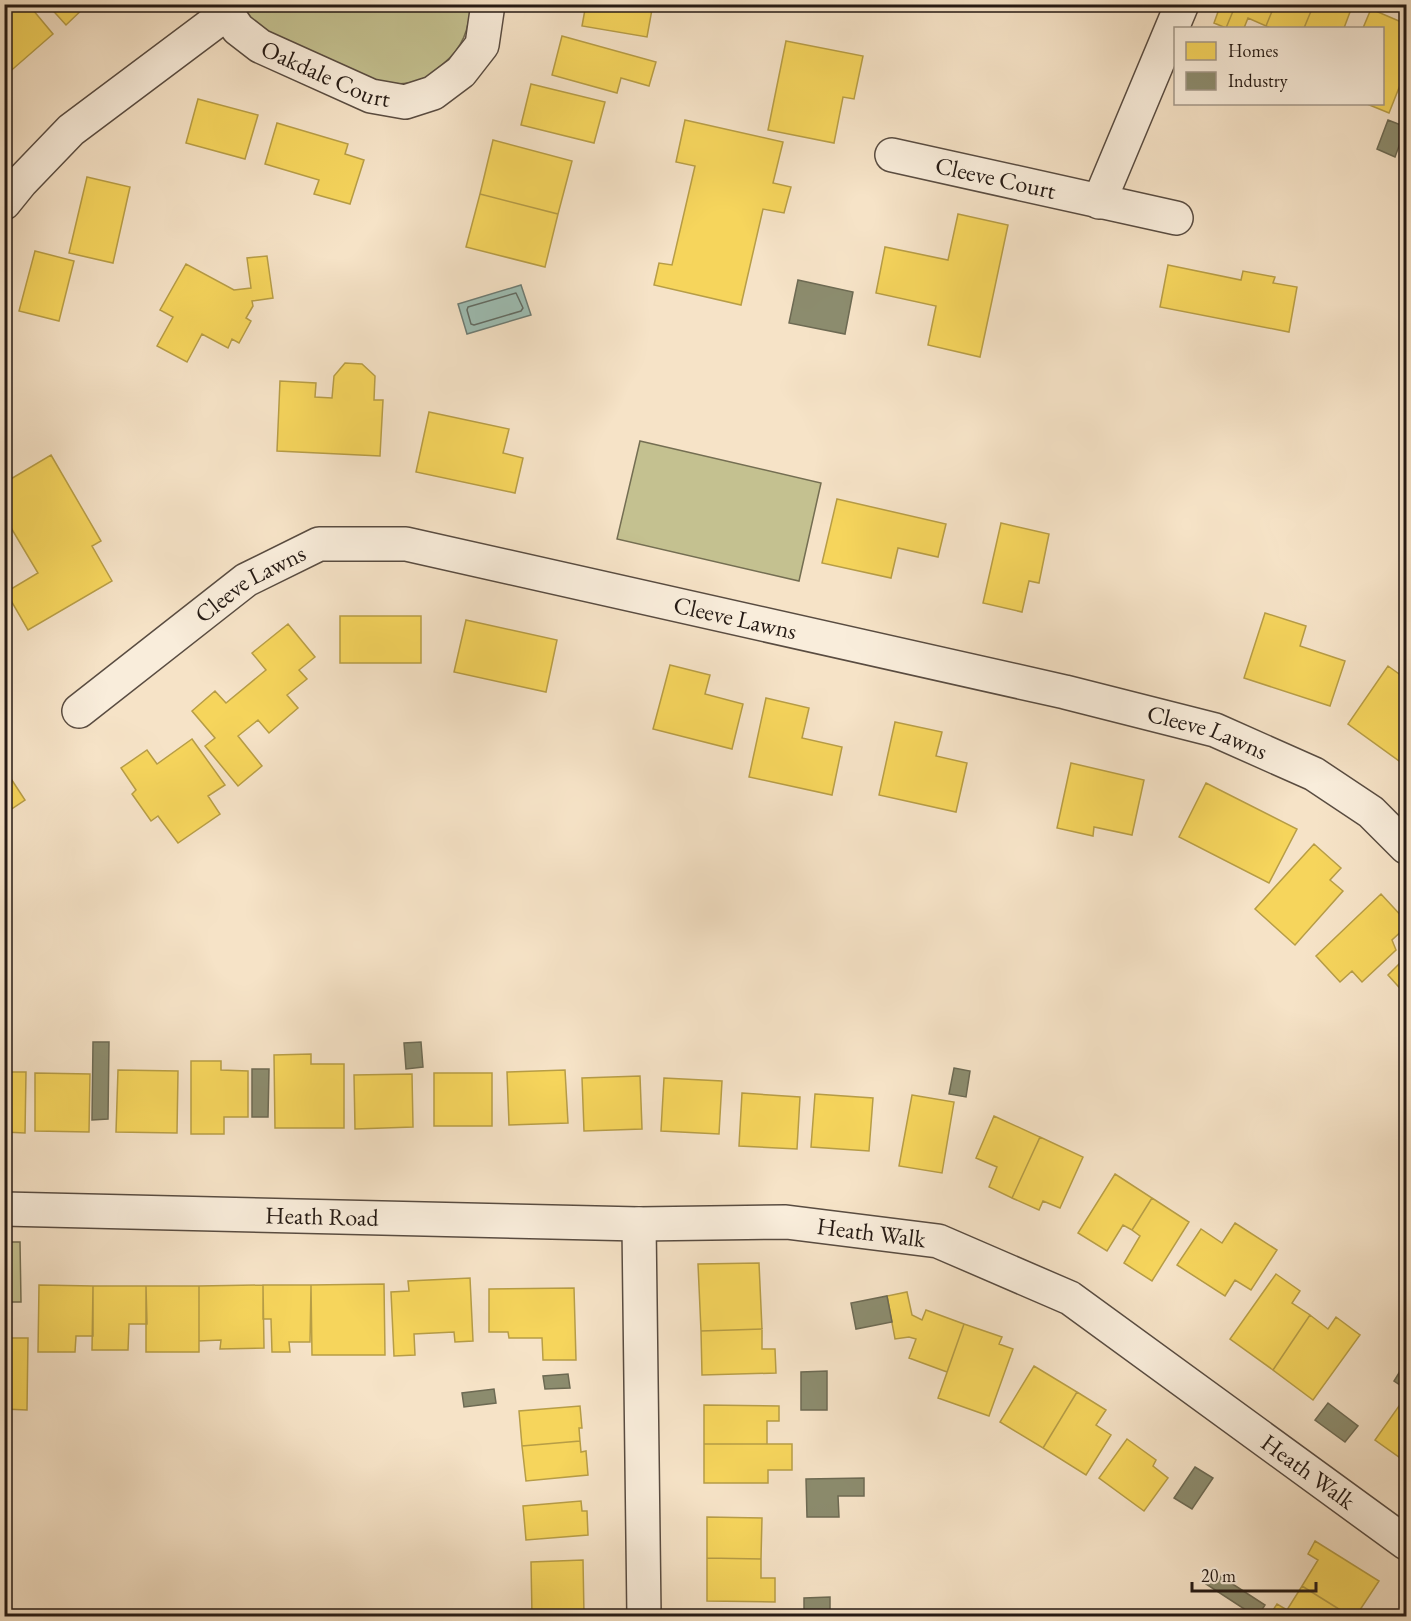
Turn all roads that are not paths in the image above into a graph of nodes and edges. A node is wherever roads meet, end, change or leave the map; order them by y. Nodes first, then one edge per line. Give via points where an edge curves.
1 (489, 4) edge
2 (1182, 4) edge
3 (226, 9) edge
4 (892, 155) dead end
5 (1099, 202) junction
6 (4, 203) edge
7 (1176, 218) dead end
8 (79, 711) dead end
9 (1407, 847) edge
10 (4, 1209) edge
11 (639, 1224) junction
12 (1407, 1543) edge
13 (644, 1617) edge

1 - 3 street, Oakdale Court via 482,45 461,72 434,93 405,102 371,96 260,46 238,29
2 - 5 street
3 - 6 street, Oakdale Court via 71,130
4 - 5 street, Cleeve Court
5 - 7 street, Cleeve Court
8 - 9 street, Cleeve Lawns via 246,580 319,544 406,544 1065,692 1215,730 1314,774 1371,812
10 - 11 street, Heath Road
11 - 12 street, Heath Walk via 786,1222 938,1241 1070,1298
11 - 13 street

